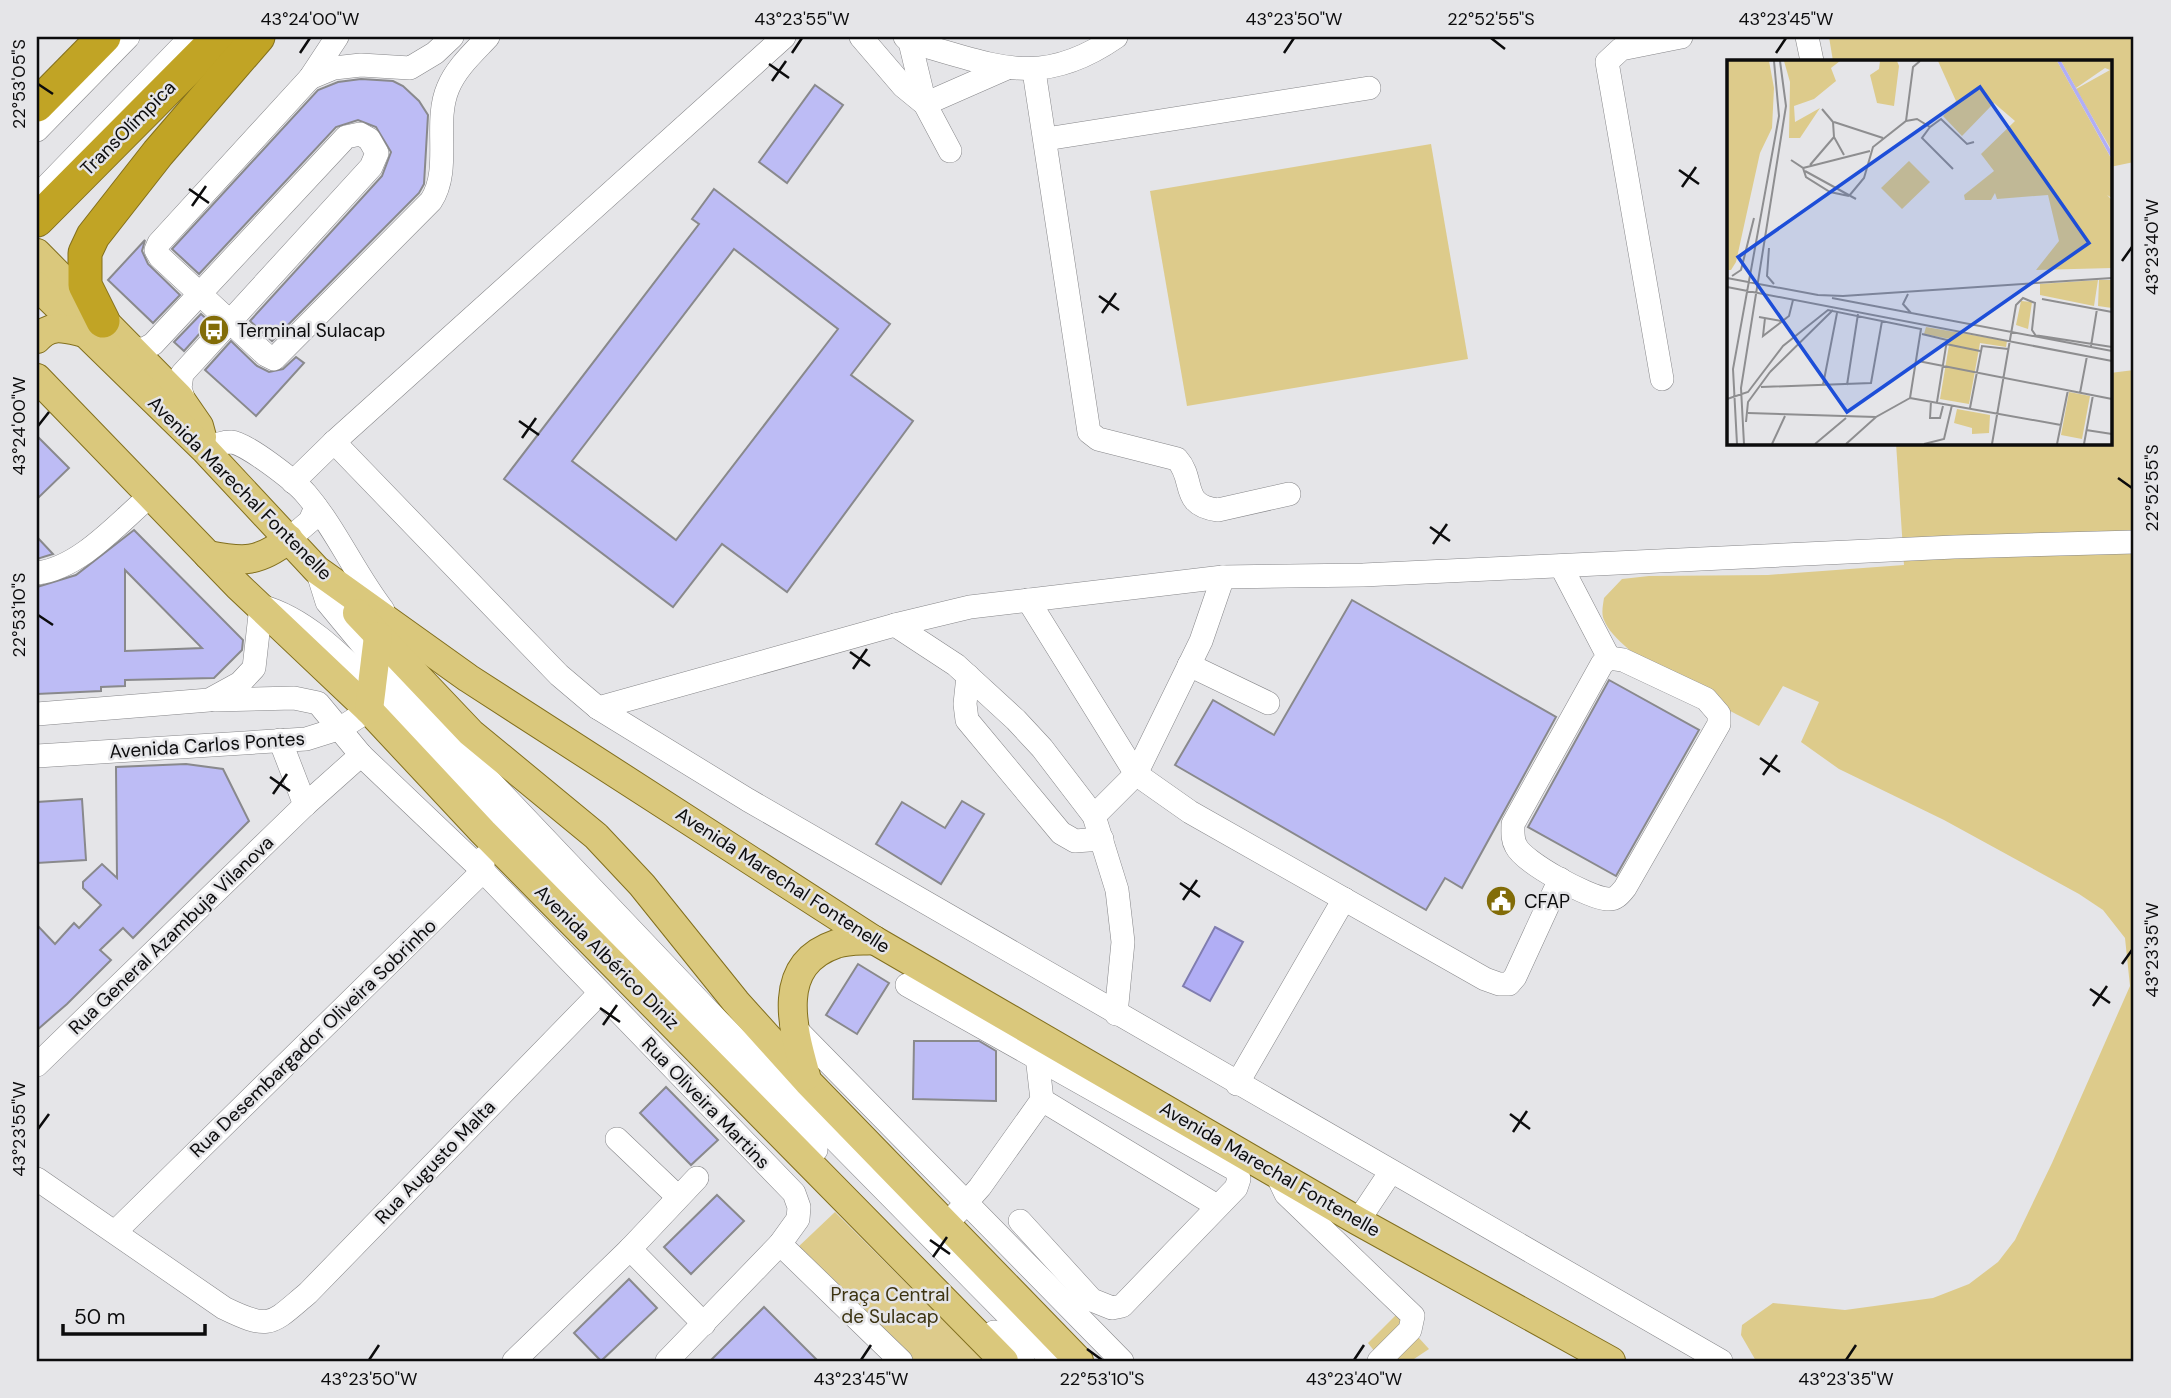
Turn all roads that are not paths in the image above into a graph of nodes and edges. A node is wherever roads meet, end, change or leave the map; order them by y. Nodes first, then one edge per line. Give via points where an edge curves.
1 (128, 37) edge
2 (136, 37) edge
3 (176, 37) edge
4 (191, 37) edge
5 (219, 37) edge
6 (258, 37) edge
7 (337, 37) edge
8 (452, 37) edge
9 (488, 37) edge
10 (784, 37) edge
11 (861, 37) edge
12 (1116, 37) edge
13 (1681, 37) edge
14 (1807, 37) edge
15 (907, 40) edge
16 (104, 49) edge
17 (1812, 60) edge
18 (1007, 68) junction
19 (1034, 71) junction
20 (310, 78) junction
21 (1369, 88) dead end
22 (139, 90) junction
23 (925, 104) junction
24 (37, 106) edge
25 (37, 130) edge
26 (1046, 139) junction
27 (950, 151) dead end
28 (44, 201) edge
29 (37, 253) edge
30 (37, 286) edge
31 (199, 293) junction
32 (37, 301) edge
33 (230, 321) junction
34 (82, 322) junction
35 (37, 339) edge
36 (129, 346) junction
37 (37, 378) edge
38 (1662, 379) dead end
39 (185, 404) junction
40 (334, 442) junction
41 (205, 450) junction
42 (293, 482) junction
43 (1289, 494) dead end
44 (150, 496) junction
45 (316, 507) junction
46 (289, 540) junction
47 (2134, 542) edge
48 (208, 555) junction
49 (1560, 566) junction
50 (317, 570) junction
51 (37, 573) edge
52 (1223, 577) junction
53 (1028, 600) junction
54 (261, 606) junction
55 (895, 625) junction
56 (1609, 658) junction
57 (378, 663) junction
58 (1189, 665) junction
59 (968, 676) junction
60 (209, 700) junction
61 (1268, 703) dead end
62 (598, 708) junction
63 (37, 714) edge
64 (341, 728) junction
65 (280, 740) junction
66 (361, 755) junction
67 (37, 756) edge
68 (1136, 774) junction
69 (305, 804) junction
70 (1094, 816) junction
71 (483, 832) junction
72 (1102, 839) junction
73 (483, 872) junction
74 (1560, 879) junction
75 (1344, 899) junction
76 (817, 902) junction
77 (874, 940) junction
78 (818, 952) junction
79 (906, 985) dead end
80 (599, 995) junction
81 (1116, 1014) junction
82 (792, 1026) junction
83 (1037, 1056) junction
84 (37, 1065) edge
85 (808, 1082) junction
86 (1237, 1084) junction
87 (1042, 1100) junction
88 (617, 1139) dead end
89 (1276, 1173) junction
90 (1390, 1173) junction
91 (697, 1178) dead end
92 (37, 1179) edge
93 (677, 1196) junction
94 (967, 1202) junction
95 (1217, 1206) junction
96 (1358, 1221) junction
97 (1020, 1222) dead end
98 (946, 1225) junction
99 (115, 1232) junction
100 (780, 1244) junction
101 (629, 1249) junction
102 (704, 1324) junction
103 (514, 1361) edge
104 (667, 1361) edge
105 (901, 1361) edge
106 (1004, 1361) edge
107 (1023, 1361) edge
108 (1053, 1361) edge
109 (1079, 1361) edge
110 (1122, 1361) edge
111 (1379, 1361) edge
112 (1611, 1361) edge
113 (1721, 1361) edge

1 - 16 street
2 - 16 street
3 - 22 street
4 - 22 street, TransOlímpica
5 - 28 highway, TransOlímpica
6 - 34 highway via 93,236 85,253
7 - 20 street
8 - 20 street via 435,54 410,68 361,65 334,68
9 - 33 street via 448,86 440,180 431,201 274,359
10 - 40 street
11 - 23 street
12 - 19 street via 1087,57
13 - 38 street via 1620,49 1607,62
14 - 17 street
15 - 18 street
15 - 23 street
16 - 24 highway
16 - 25 street
18 - 19 street
18 - 23 street
19 - 26 street
20 - 31 street via 159,243 160,257
21 - 26 street
22 - 28 street, TransOlímpica
23 - 27 street
26 - 43 street via 1089,432 1098,439 1177,459 1189,493 1206,509
29 - 34 main road
30 - 34 main road, Avenida Marechal Fontenelle
31 - 33 street
31 - 33 street via 335,148 353,134 369,139 377,153 371,167
31 - 36 street via 153,344 142,350
32 - 34 main road
33 - 39 street via 182,374
34 - 35 main road via 54,327
34 - 36 main road
34 - 41 main road, Avenida Marechal Fontenelle
36 - 39 main road
37 - 44 main road
39 - 41 main road via 199,426
40 - 42 street
40 - 62 street via 559,675
41 - 42 street via 218,443 237,443
41 - 46 main road, Avenida Marechal Fontenelle
42 - 45 street
44 - 48 main road
44 - 51 street via 72,561
45 - 46 street via 310,521
45 - 57 street via 363,583
46 - 48 main road via 248,561
46 - 50 main road, Avenida Marechal Fontenelle
47 - 49 street
48 - 54 main road, Avenida Albérico Diniz
49 - 52 street
49 - 56 street
50 - 57 main road, Avenida Marechal Fontenelle
50 - 57 street via 327,602
52 - 53 street
52 - 58 street
53 - 55 street via 970,607
53 - 68 street
54 - 57 main road, Avenida Albérico Diniz
54 - 60 street via 254,668 240,683
55 - 59 street
55 - 62 street
56 - 74 street via 1514,824 1512,837 1517,848
56 - 74 street via 1623,660 1706,699 1719,713 1719,724 1616,898 1606,899
57 - 64 street, Avenida Carlos Pontes
57 - 71 main road, Avenida Albérico Diniz
57 - 76 main road, Avenida Marechal Fontenelle via 468,678
57 - 85 main road, Avenida Albérico Diniz via 471,733 605,846
57 - 107 street via 694,1026
57 - 108 street via 717,1020
58 - 61 street
58 - 68 street
59 - 70 street via 1037,742
59 - 72 street via 967,720 1061,832 1075,841
60 - 63 street
60 - 64 street, Rua Oliveira Martins via 307,698 318,703
62 - 81 street
64 - 65 street, Avenida Carlos Pontes via 306,739
64 - 66 street, Rua Oliveira Martins
65 - 67 street, Avenida Carlos Pontes
65 - 69 street
66 - 69 street, Rua General Azambuja Vilanova
66 - 73 street, Rua Oliveira Martins
68 - 70 street
68 - 75 street via 1191,812
69 - 84 street, Rua General Azambuja Vilanova
70 - 72 street
71 - 73 street
71 - 106 main road, Avenida Albérico Diniz
72 - 81 street via 1117,890 1123,942
73 - 80 street, Rua Oliveira Martins
73 - 99 street, Rua Desembargador Oliveira Sobrinho
74 - 75 street via 1509,984 1485,979
75 - 86 street
76 - 77 main road, Avenida Marechal Fontenelle
76 - 78 main road
77 - 78 main road via 839,943
77 - 89 main road, Avenida Marechal Fontenelle
78 - 82 main road via 796,985 790,1009
79 - 83 street
80 - 99 street, Rua Augusto Malta via 279,1318 266,1324 249,1321 224,1308
80 - 100 street, Rua Oliveira Martins via 794,1193 798,1219
81 - 86 street
82 - 85 main road
82 - 94 street
83 - 87 street
83 - 95 street via 1236,1170 1236,1188
85 - 98 main road, Avenida Albérico Diniz
86 - 90 street
87 - 94 street
87 - 95 street
88 - 93 street
89 - 96 main road, Avenida Marechal Fontenelle
89 - 111 street via 1286,1194 1413,1316 1410,1331
90 - 96 street
90 - 113 street
91 - 93 street
92 - 99 street
93 - 101 street
94 - 98 street
94 - 110 street
95 - 97 street via 1122,1306 1112,1308 1092,1300
96 - 112 main road, Avenida Marechal Fontenelle
98 - 109 main road, Avenida Albérico Diniz
100 - 102 street
100 - 105 street
101 - 102 street
101 - 103 street
102 - 104 street

